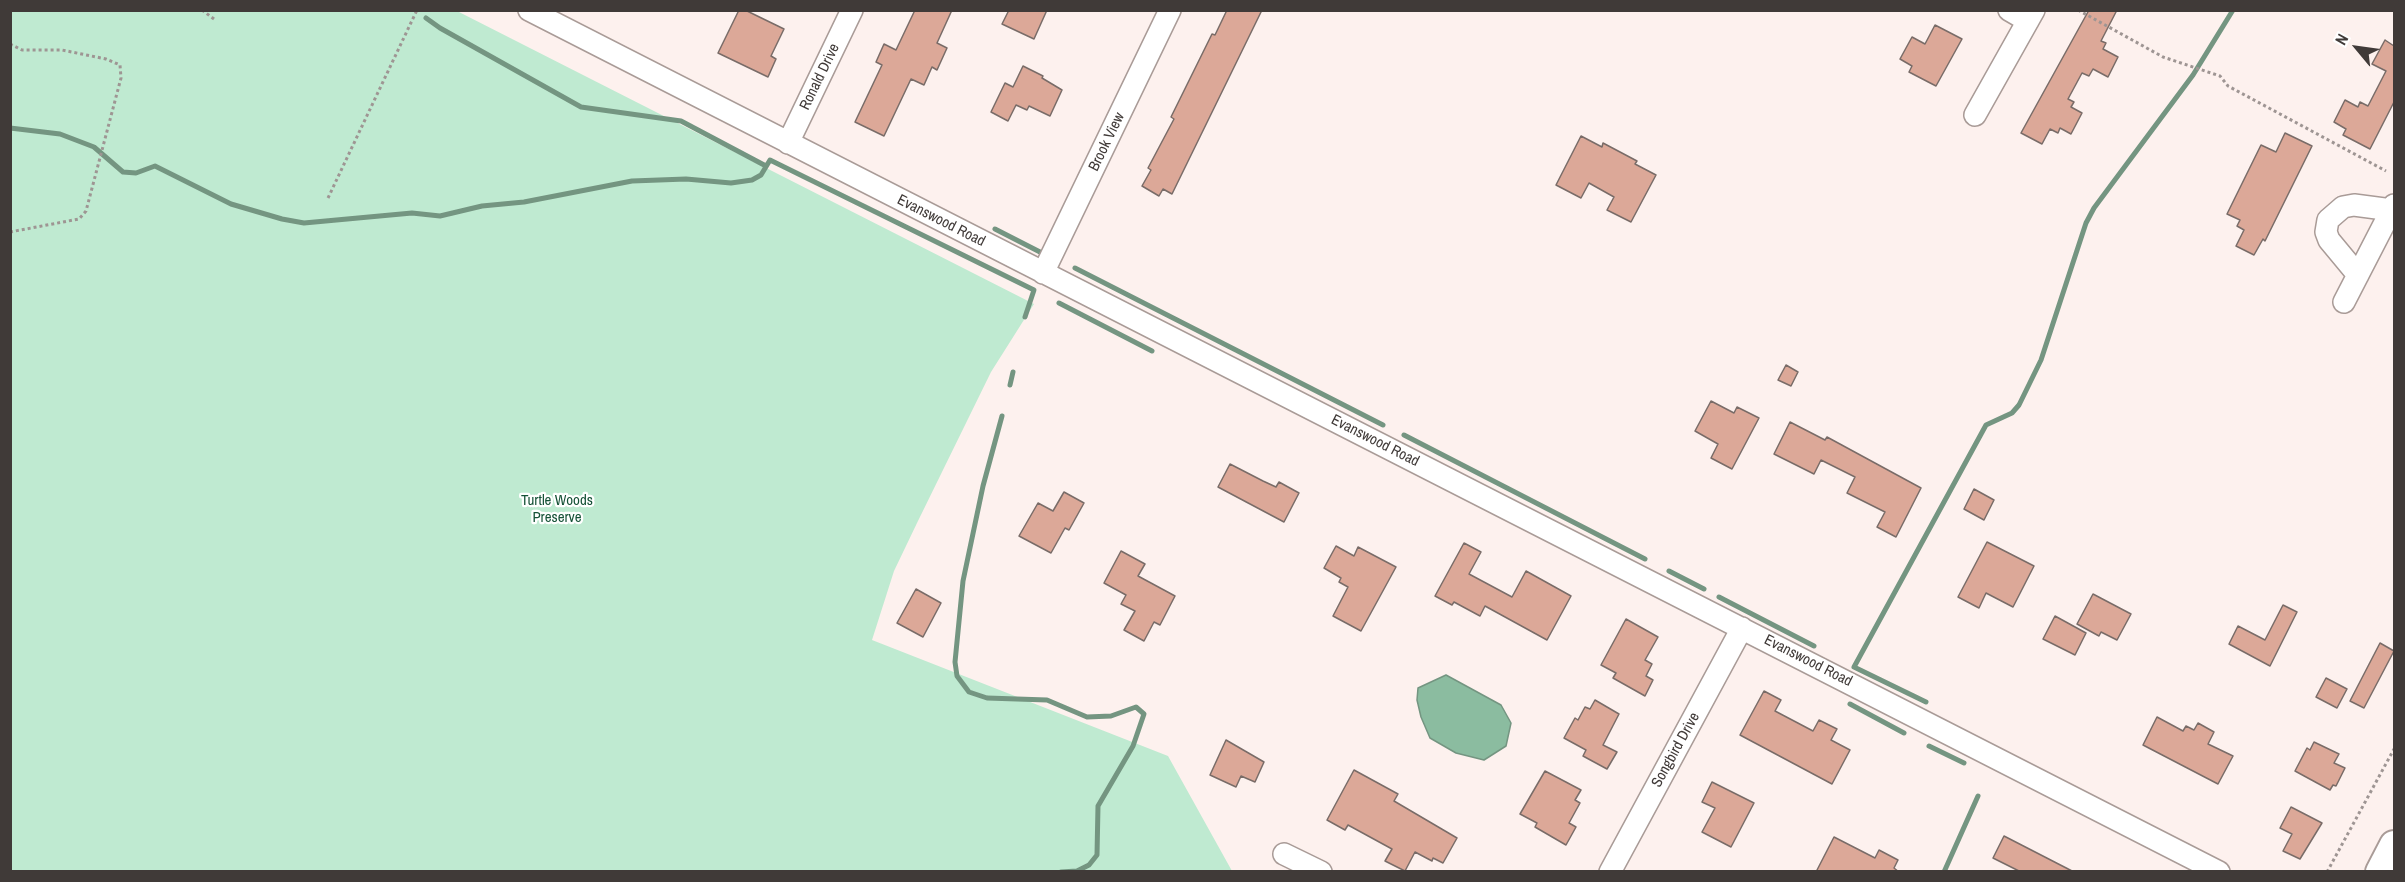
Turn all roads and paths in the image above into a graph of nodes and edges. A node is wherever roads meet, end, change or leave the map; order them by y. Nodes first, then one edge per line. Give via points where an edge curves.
1 (202, 10) edge
2 (417, 10) edge
3 (530, 10) edge
4 (852, 10) edge
5 (1170, 10) edge
6 (2009, 10) edge
7 (2078, 10) edge
8 (554, 16) edge
9 (2031, 16) edge
10 (214, 20) dead end
11 (10, 44) edge
12 (1975, 115) dead end
13 (788, 143) junction
14 (2386, 171) dead end
15 (327, 198) dead end
16 (2393, 208) edge
17 (10, 232) edge
18 (1043, 273) junction
19 (2358, 275) junction
20 (2344, 302) dead end
21 (1742, 628) junction
22 (2394, 748) edge
23 (2394, 845) edge
24 (1284, 854) dead end
25 (1322, 872) edge
26 (1610, 872) edge
27 (2219, 872) edge
28 (2327, 872) edge
29 (2380, 872) edge

1 - 10 path
2 - 15 path
3 - 8 street, Evanswood Road
4 - 13 street, Ronald Drive
5 - 18 street, Brook View
6 - 9 street
7 - 14 path via 2163,57 2220,76 2228,86
8 - 13 street, Evanswood Road
9 - 12 street
11 - 17 path via 22,50 62,50 106,59 120,65 121,78 86,211 79,219
13 - 18 street, Evanswood Road
16 - 19 street
16 - 19 street via 2343,207 2328,220 2329,240
18 - 21 street, Evanswood Road
19 - 20 street
21 - 26 street, Songbird Drive
21 - 27 street, Evanswood Road
22 - 28 path
23 - 29 main road
24 - 25 street

